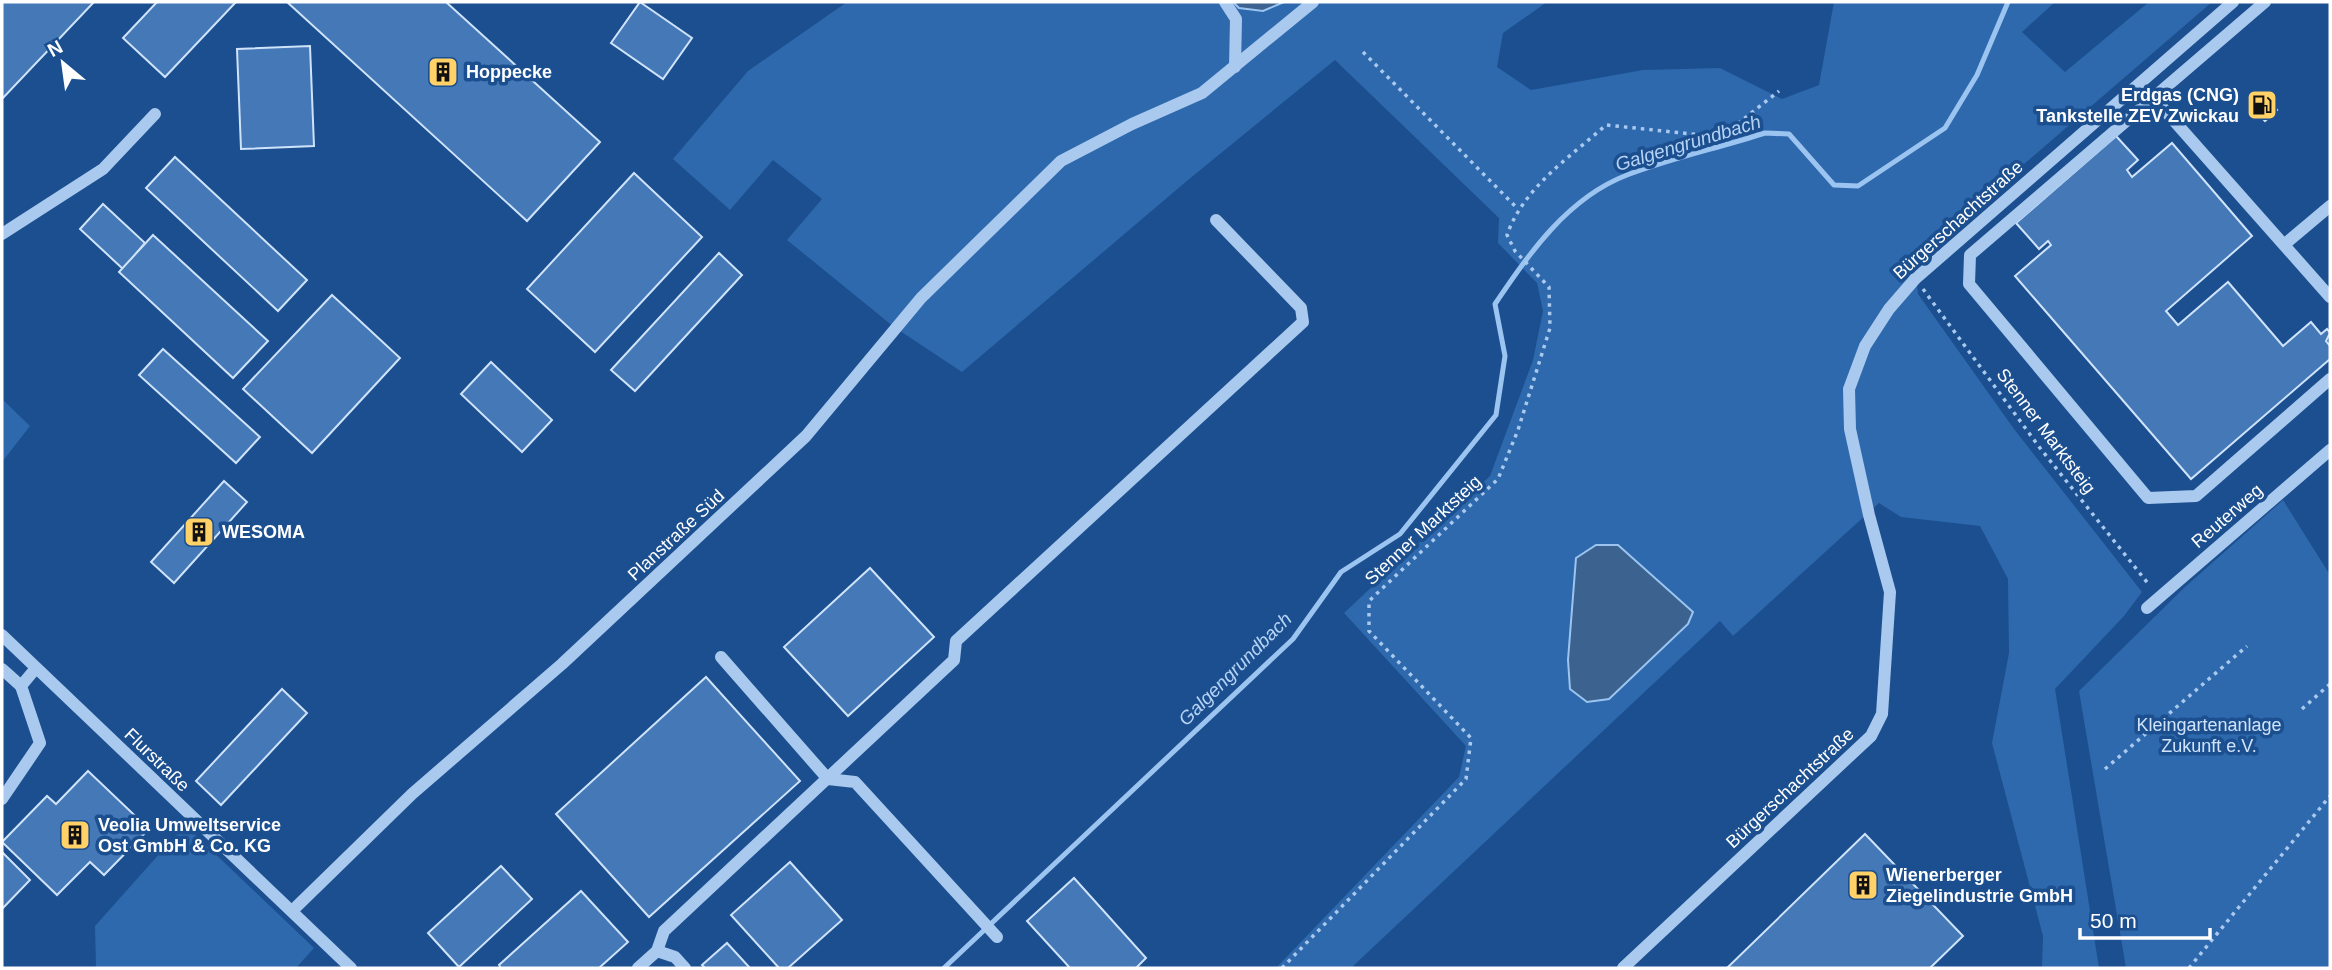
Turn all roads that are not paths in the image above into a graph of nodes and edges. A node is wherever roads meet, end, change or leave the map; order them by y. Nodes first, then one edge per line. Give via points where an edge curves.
1 (1225, 2) edge
2 (1313, 2) edge
3 (2233, 2) edge
4 (2265, 2) edge
5 (1235, 67) junction
6 (2153, 97) junction
7 (155, 114) dead end
8 (2330, 206) edge
9 (1216, 220) dead end
10 (2, 234) edge
11 (2285, 244) junction
12 (2330, 298) edge
13 (2330, 379) edge
14 (2330, 450) edge
15 (2147, 608) dead end
16 (2, 635) edge
17 (720, 657) dead end
18 (36, 668) junction
19 (2, 669) edge
20 (22, 687) junction
21 (828, 779) junction
22 (2, 799) edge
23 (292, 911) junction
24 (997, 937) dead end
25 (657, 951) junction
26 (351, 968) edge
27 (638, 968) edge
28 (685, 968) edge
29 (1623, 968) edge

1 - 5 street via 1236,19
2 - 5 street, Planstraße Süd
3 - 29 street, Bürgerschachtstraße via 1915,279 1865,346 1849,389 1850,429 1890,592 1882,714 1871,736
4 - 6 street, Bürgerschachtstraße
5 - 23 street, Planstraße Süd via 1202,93 1061,162 921,298 806,436 562,663 412,794
6 - 11 street
6 - 13 street, Bürgerschachtstraße via 1970,255 1969,284 2148,498 2196,496
7 - 10 street via 103,169
8 - 11 street
9 - 21 street via 1301,307 1303,323 956,641 954,660
11 - 12 street
14 - 15 street, Reuterweg
16 - 18 street, Flurstraße
17 - 21 street
18 - 20 street
18 - 23 street, Flurstraße
19 - 20 street
20 - 22 street via 40,743
21 - 24 street via 855,782
21 - 25 street via 664,931
23 - 26 street, Flurstraße
25 - 27 street
25 - 28 street via 675,957

